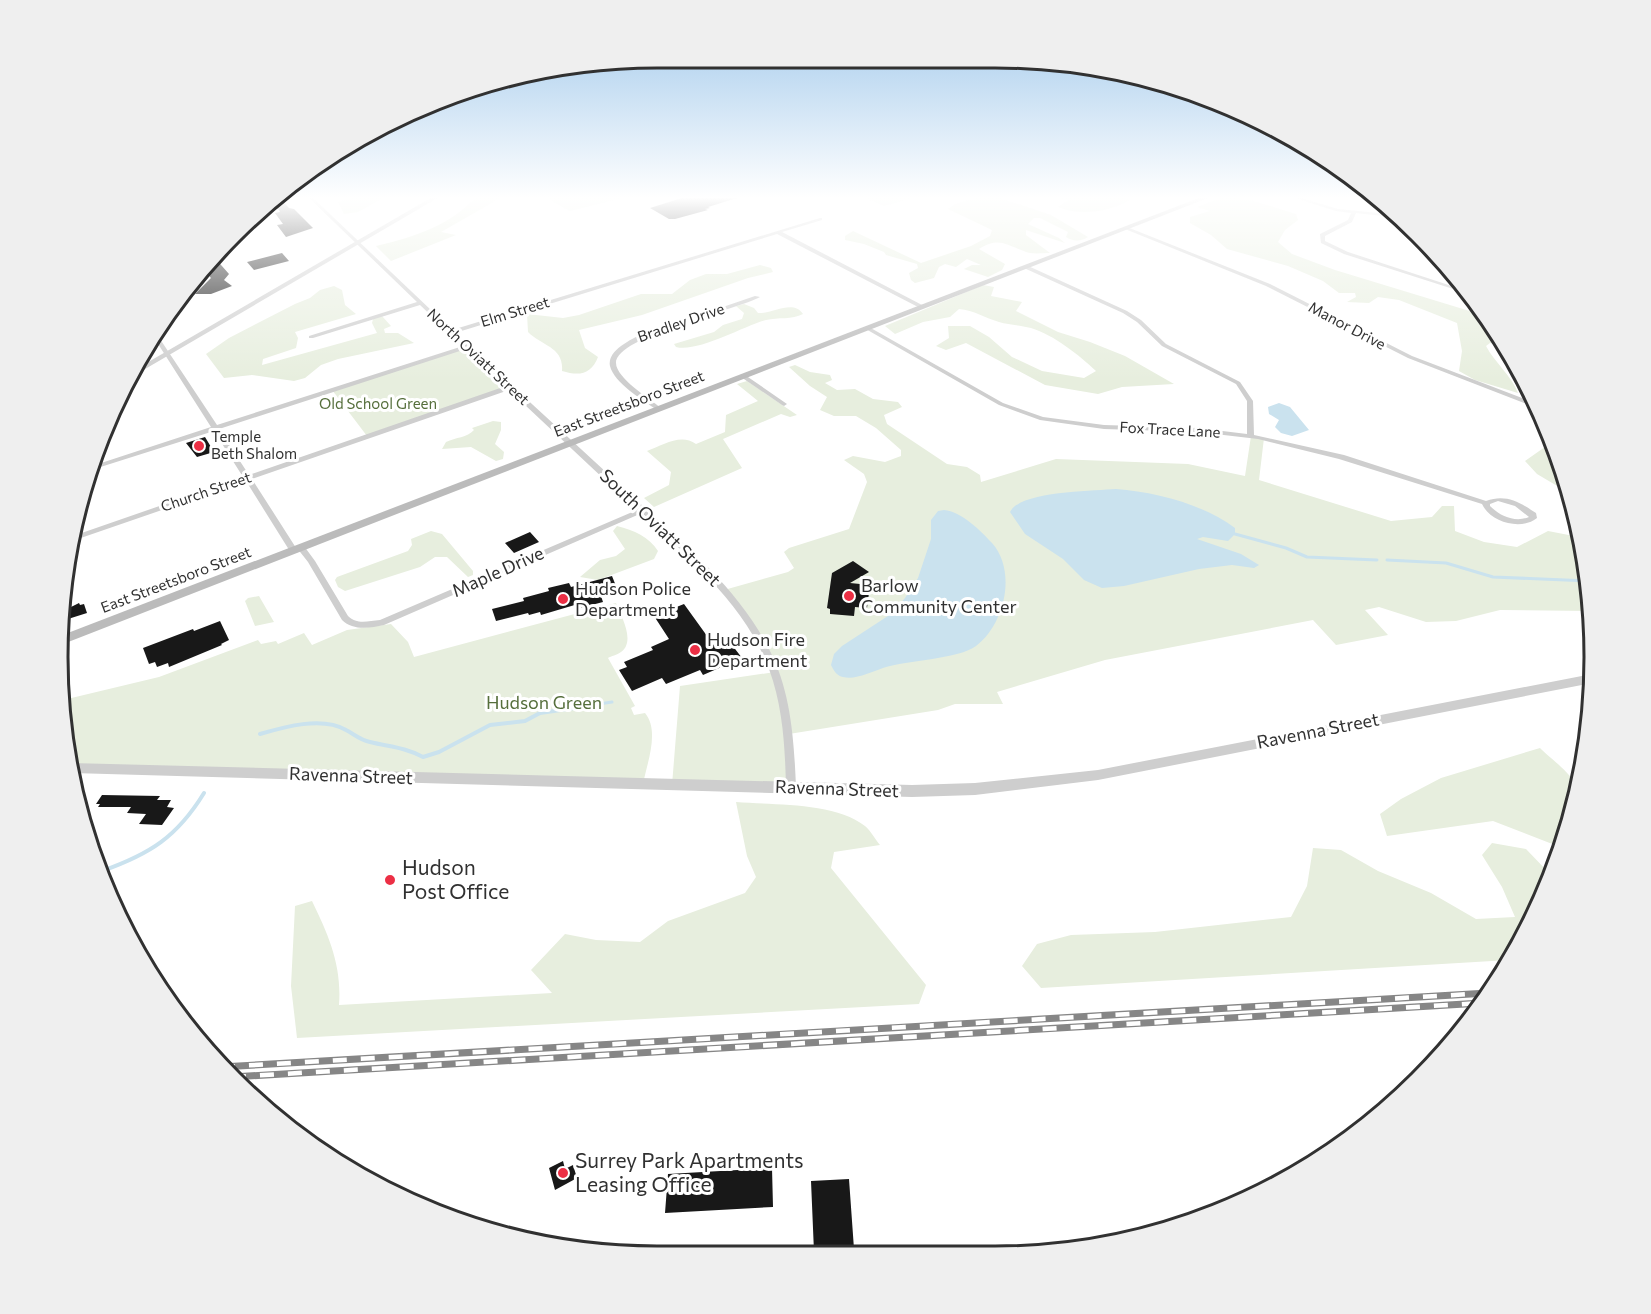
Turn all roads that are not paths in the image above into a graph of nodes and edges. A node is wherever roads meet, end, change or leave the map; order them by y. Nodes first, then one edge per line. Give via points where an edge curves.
1 (333, 257) edge
2 (373, 257) edge
3 (694, 257) edge
4 (826, 257) edge
5 (1051, 257) edge
6 (1200, 257) edge
7 (1359, 257) edge
8 (1026, 267) junction
9 (1454, 288) edge
10 (757, 297) dead end
11 (421, 303) junction
12 (922, 307) junction
13 (867, 328) junction
14 (451, 332) junction
15 (311, 337) dead end
16 (159, 341) edge
17 (467, 347) junction
18 (168, 354) junction
19 (142, 369) edge
20 (743, 376) junction
21 (510, 387) junction
22 (1526, 402) edge
23 (784, 404) dead end
24 (659, 409) junction
25 (215, 428) junction
26 (1251, 436) junction
27 (570, 443) junction
28 (100, 465) edge
29 (247, 478) junction
30 (1485, 503) junction
31 (643, 510) junction
32 (80, 536) edge
33 (297, 550) junction
34 (69, 637) edge
35 (1583, 680) edge
36 (78, 768) edge
37 (791, 787) junction

1 - 18 street
2 - 11 street, North Oviatt Street
3 - 14 street, Elm Street
4 - 12 street
5 - 8 main road, East Streetsboro Street
6 - 22 street, Manor Drive via 1268,285 1421,362
7 - 9 street
8 - 12 main road, East Streetsboro Street
8 - 26 street via 1125,312 1164,345 1238,383 1250,401
10 - 24 street, Bradley Drive via 645,335 616,351 612,361 615,373
11 - 14 street, North Oviatt Street
11 - 15 street
12 - 13 main road, East Streetsboro Street
13 - 20 main road, East Streetsboro Street
13 - 26 street, Fox Trace Lane via 1000,404 1042,419
14 - 17 street, North Oviatt Street
16 - 18 street
17 - 21 street, North Oviatt Street
17 - 25 street
18 - 19 street
18 - 25 street
20 - 23 street
20 - 24 main road, East Streetsboro Street
21 - 27 street, North Oviatt Street
21 - 29 street, Church Street
24 - 27 main road, East Streetsboro Street
25 - 28 street
25 - 29 street
26 - 30 street, Fox Trace Lane via 1341,457
27 - 31 street, South Oviatt Street
27 - 33 main road, East Streetsboro Street
29 - 32 street, Church Street
29 - 33 street
30 - 30 street, Fox Trace Lane via 1489,510 1510,520 1524,522 1533,518 1530,511 1511,502 1492,499
31 - 33 street, Maple Drive via 381,623 367,625 350,623 311,561
31 - 37 street, South Oviatt Street via 707,570 755,632 771,660 784,708
33 - 34 main road, East Streetsboro Street
35 - 37 street, Ravenna Street via 1046,783 912,791
36 - 37 street, Ravenna Street

